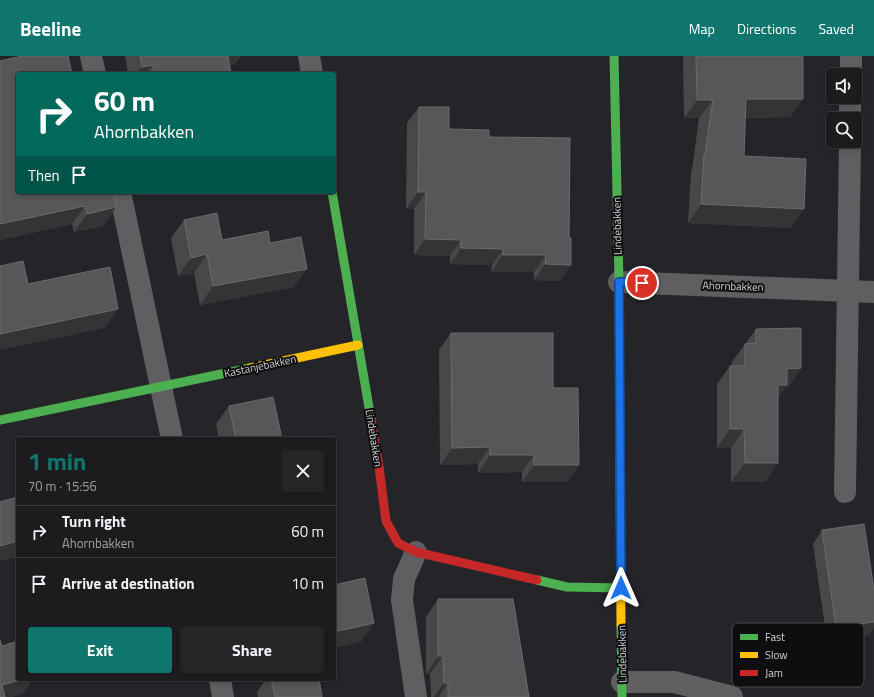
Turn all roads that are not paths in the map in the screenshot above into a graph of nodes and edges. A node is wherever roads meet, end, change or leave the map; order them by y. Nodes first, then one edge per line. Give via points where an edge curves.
1 (91, 56) edge
2 (309, 56) edge
3 (614, 56) edge
4 (851, 56) edge
5 (851, 68) edge
6 (95, 72) edge
7 (312, 72) edge
8 (850, 148) edge
9 (120, 194) edge
10 (332, 194) edge
11 (619, 282) junction
12 (848, 290) junction
13 (874, 292) edge
14 (358, 345) junction
15 (162, 387) junction
16 (0, 420) edge
17 (172, 437) edge
18 (845, 492) dead end
19 (416, 552) junction
20 (621, 588) junction
21 (220, 681) edge
22 (622, 690) edge
23 (223, 697) edge
24 (416, 697) edge
25 (732, 697) edge

1 - 6 street
2 - 7 street
3 - 11 street, Lindebakken
4 - 5 street
8 - 12 street
9 - 15 street
10 - 14 street, Lindebakken
11 - 12 street, Ahornbakken
11 - 20 street, Lindebakken
12 - 13 street, Ahornbakken
12 - 18 street
14 - 15 street, Kastanjebakken
14 - 19 street, Lindebakken via 386,521 398,543
15 - 16 street, Kastanjebakken
15 - 17 street
19 - 20 street, Lindebakken via 567,587
19 - 24 street via 404,580 402,600
20 - 22 street, Lindebakken
21 - 23 street
22 - 25 street via 674,682

